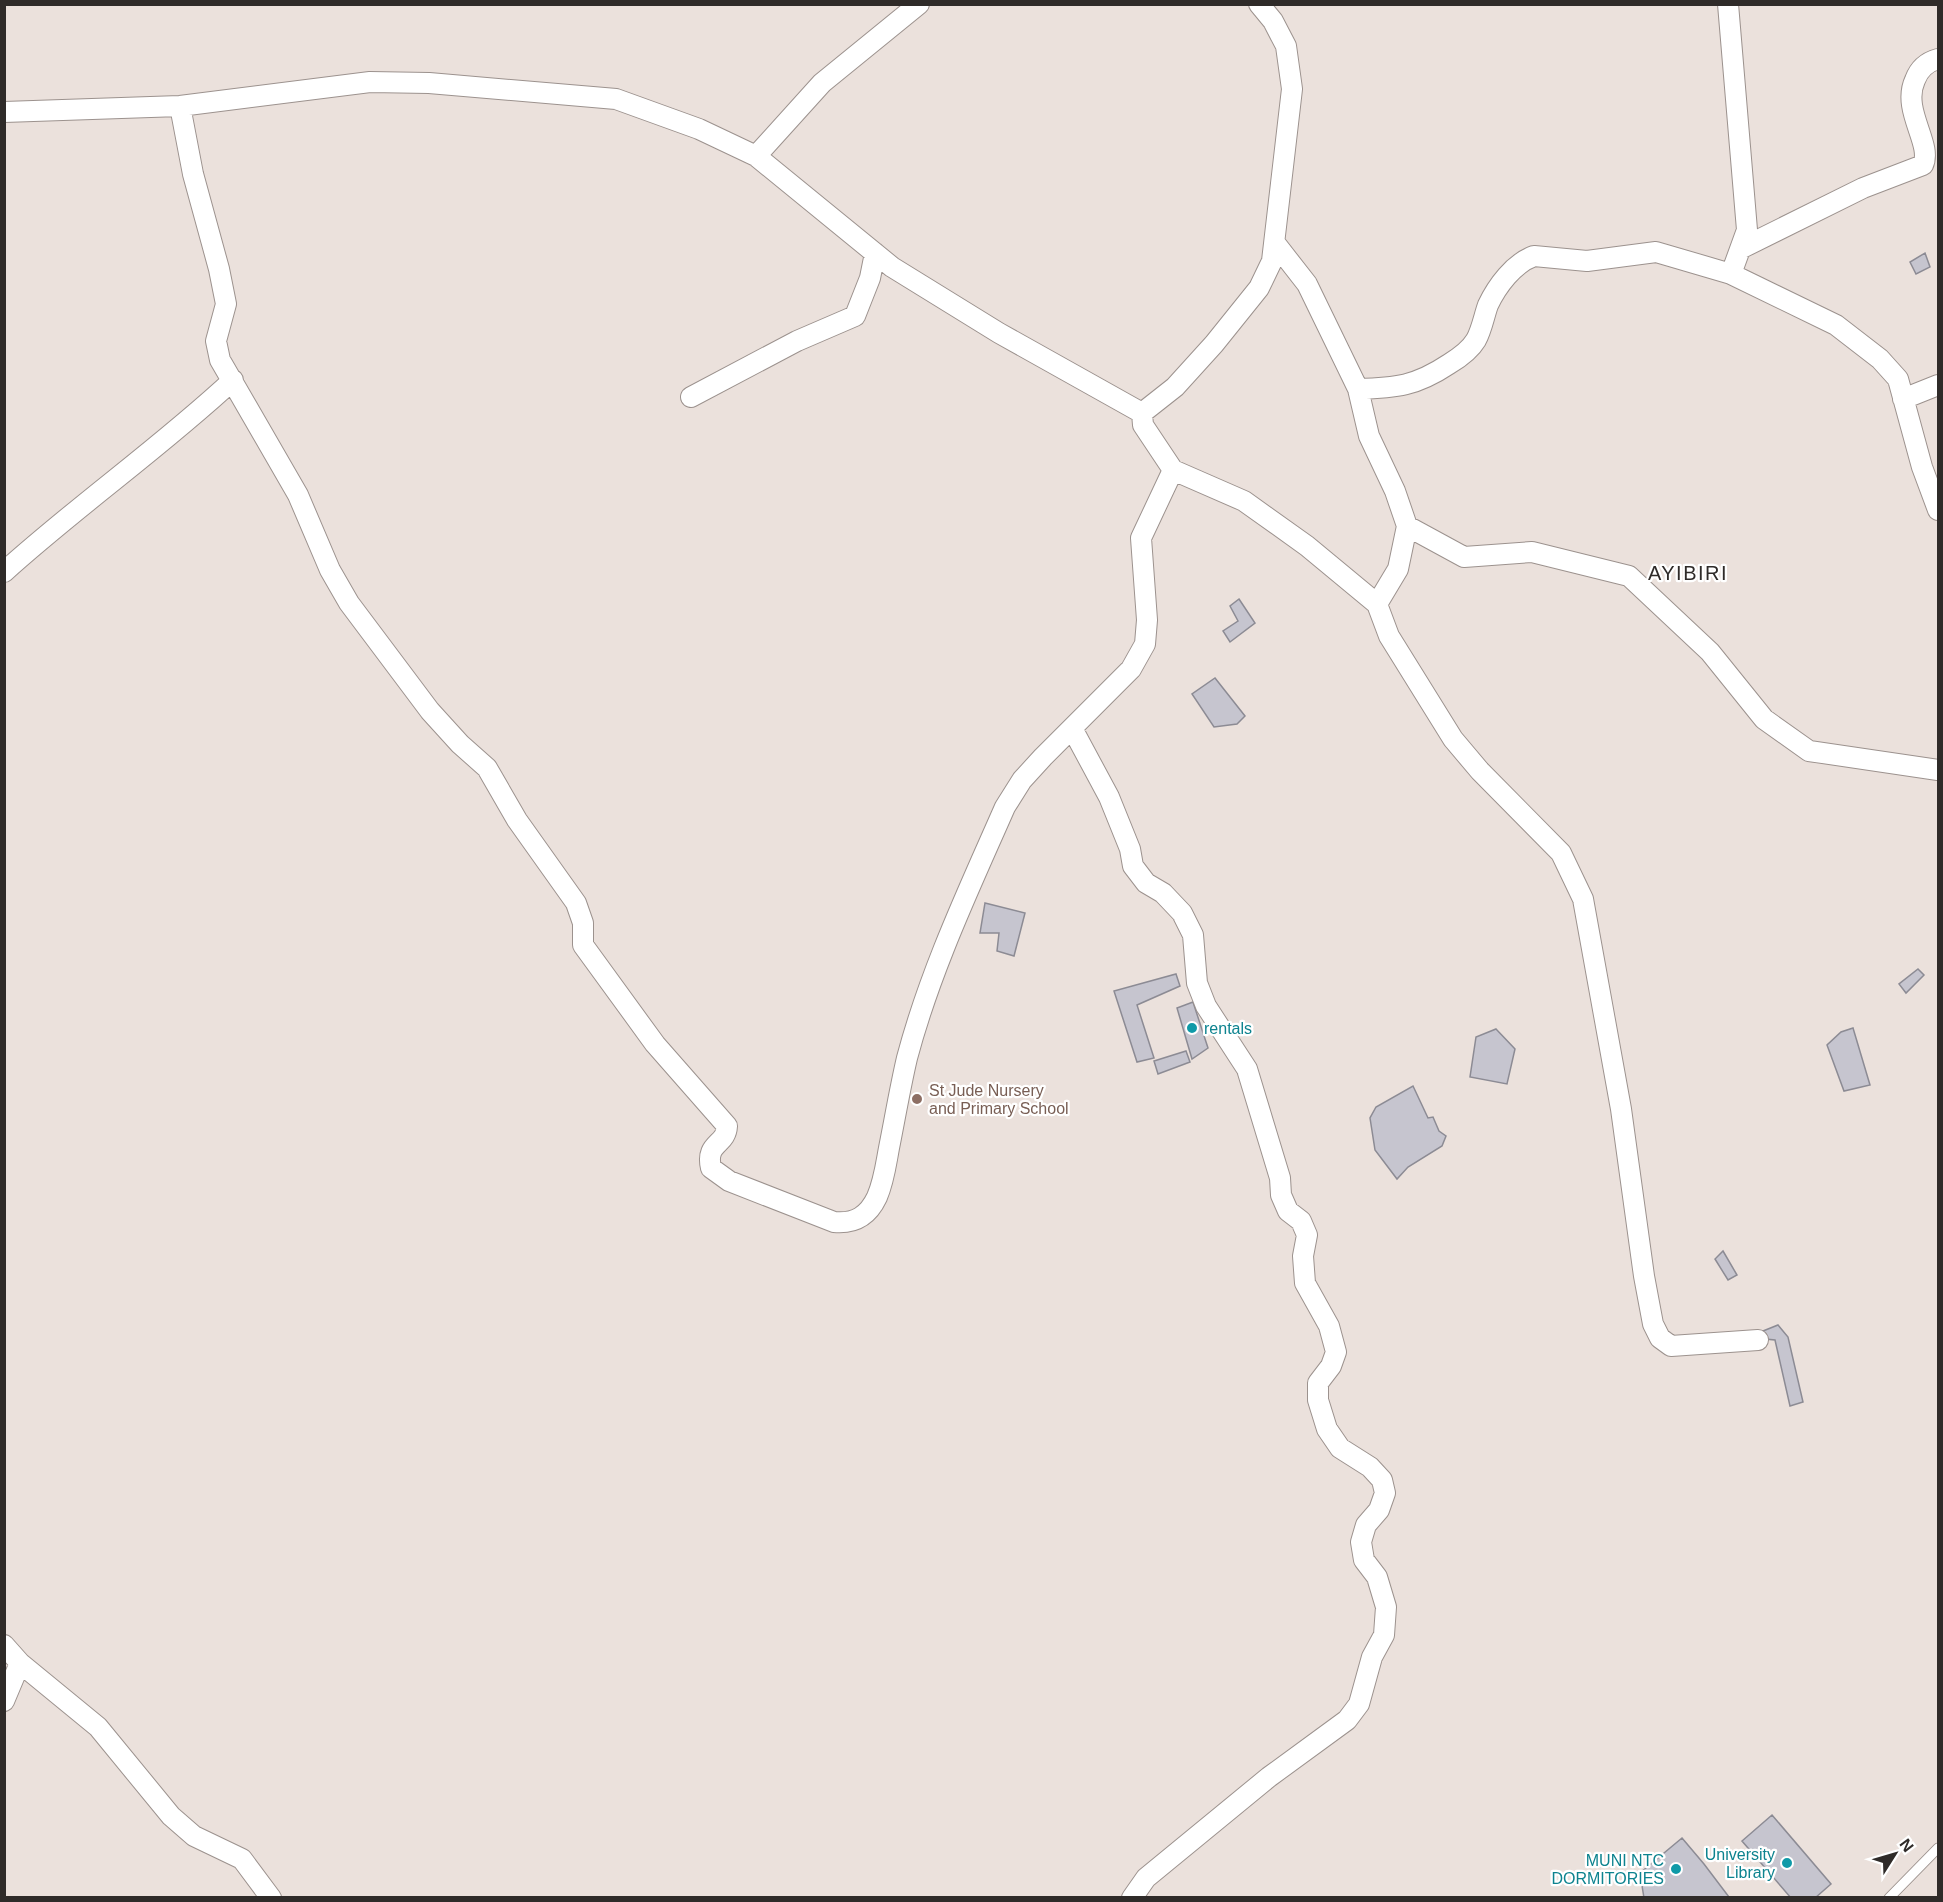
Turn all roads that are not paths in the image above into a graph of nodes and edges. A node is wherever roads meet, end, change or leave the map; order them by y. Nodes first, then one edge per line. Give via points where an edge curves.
1 (919, 4) edge
2 (1259, 4) edge
3 (1728, 4) edge
4 (1938, 59) edge
5 (180, 106) junction
6 (4, 112) edge
7 (756, 156) junction
8 (1275, 243) junction
9 (1742, 248) junction
10 (875, 253) junction
11 (1731, 273) junction
12 (233, 380) junction
13 (1938, 386) edge
14 (1358, 389) junction
15 (692, 397) dead end
16 (1903, 399) junction
17 (1142, 413) junction
18 (1173, 470) junction
19 (1938, 510) edge
20 (1407, 526) junction
21 (4, 572) edge
22 (1377, 604) junction
23 (1073, 730) junction
24 (1938, 770) edge
25 (1758, 1340) dead end
26 (4, 1645) edge
27 (20, 1663) junction
28 (4, 1701) edge
29 (1938, 1848) edge
30 (271, 1898) edge
31 (1132, 1898) edge
32 (1889, 1898) edge

1 - 7 street via 822,83
2 - 8 street via 1286,46 1292,90
3 - 9 street via 1747,213
4 - 9 street via 1917,73 1910,90 1911,107 1927,154 1923,165 1863,188
5 - 6 street
5 - 7 street via 370,82 429,82 575,94 616,99 649,110
5 - 12 street via 226,304 217,349
7 - 10 street
8 - 14 street via 1306,284
8 - 17 street via 1272,261 1259,288 1175,387
9 - 11 street
10 - 15 street via 863,300 853,317 797,341
10 - 17 street via 999,333
11 - 14 street via 1656,252 1587,261 1527,258 1506,276 1489,304 1475,342 1460,357 1426,380
11 - 16 street via 1836,325 1880,359 1898,379
12 - 21 street via 184,425
12 - 23 street via 298,495 330,570 355,612 430,711 487,768 517,820 576,903 583,923 583,945 655,1044 727,1125 727,1132 708,1157 711,1168 716,1174 789,1206 847,1224 870,1209 885,1173 907,1059 970,885 1005,807 1023,780
13 - 16 street
14 - 20 street via 1369,436
16 - 19 street
17 - 18 street via 1143,425
18 - 22 street via 1244,501
18 - 23 street via 1140,538 1147,620 1145,644 1131,669
20 - 22 street via 1398,569
20 - 24 street via 1464,557 1532,552 1629,576 1710,652 1764,719 1809,751
22 - 25 street via 1389,636 1453,739 1562,854 1583,899 1621,1109 1644,1276 1653,1324 1660,1338 1671,1346
23 - 31 street via 1109,797 1133,866 1146,883 1163,893 1182,913 1193,935 1197,983 1206,1006 1247,1069 1280,1178 1281,1195 1307,1235 1303,1256 1305,1284 1329,1326 1336,1352 1318,1383 1318,1400 1327,1429 1340,1448 1370,1467 1382,1480 1385,1493 1361,1542 1364,1560 1377,1577 1386,1607 1384,1635 1372,1657 1359,1704 1347,1720 1269,1777 1146,1878
26 - 27 street
27 - 28 street
27 - 30 street via 98,1727 171,1816 194,1836 242,1859
29 - 32 lane

